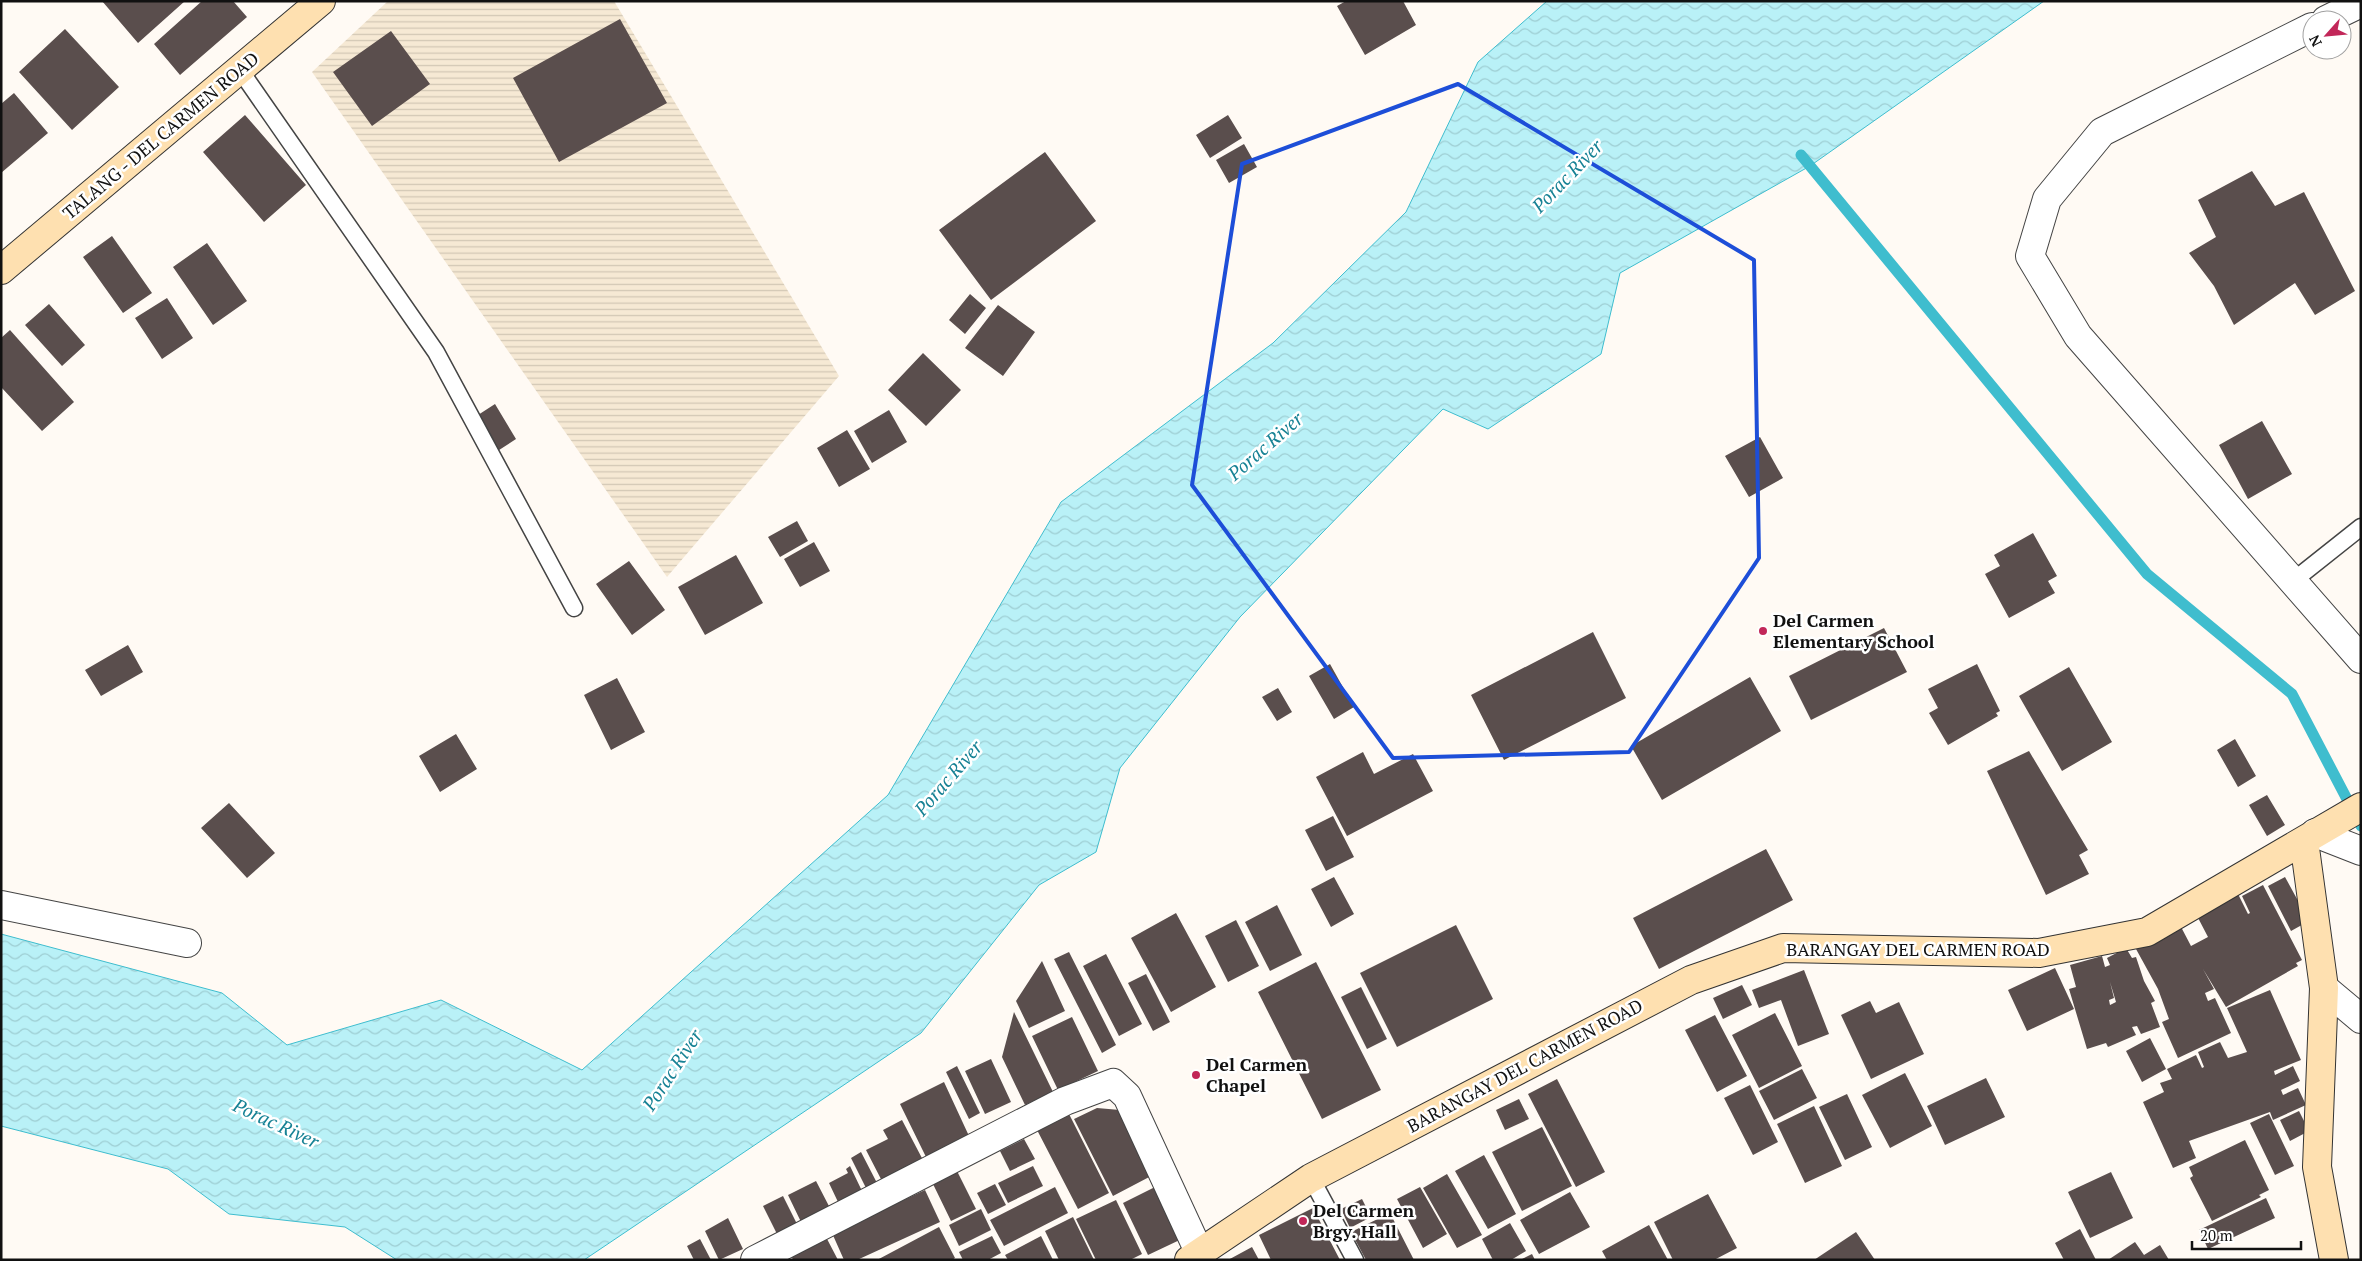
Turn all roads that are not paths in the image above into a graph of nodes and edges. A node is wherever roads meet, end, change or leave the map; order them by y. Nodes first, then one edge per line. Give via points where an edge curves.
1 (322, 1) edge
2 (2361, 2) edge
3 (2345, 10) edge
4 (2302, 32) edge
5 (240, 70) junction
6 (1, 270) edge
7 (2361, 527) edge
8 (2292, 581) junction
9 (574, 608) dead end
10 (2361, 659) edge
11 (2361, 807) edge
12 (2316, 833) junction
13 (2360, 850) edge
14 (1, 905) edge
15 (187, 943) dead end
16 (2324, 988) junction
17 (2361, 1019) edge
18 (1311, 1178) junction
19 (766, 1257) edge
20 (1194, 1257) edge
21 (1355, 1260) edge
22 (2334, 1260) edge

1 - 5 street, TALANG - DEL CARMEN ROAD
2 - 3 street
4 - 8 street via 2102,132 2047,199 2030,256 2078,336
5 - 6 street, TALANG - DEL CARMEN ROAD
5 - 9 lane via 436,352
7 - 8 lane
8 - 10 street
11 - 12 street, BARANGAY DEL CARMEN ROAD
12 - 13 street
12 - 16 street
12 - 18 street, BARANGAY DEL CARMEN ROAD via 2147,932 2039,953 1783,948 1691,980
14 - 15 street
16 - 17 street
16 - 22 street via 2317,1167
18 - 20 street, BARANGAY DEL CARMEN ROAD
18 - 21 lane
19 - 20 street via 1065,1101 1112,1083 1127,1096

